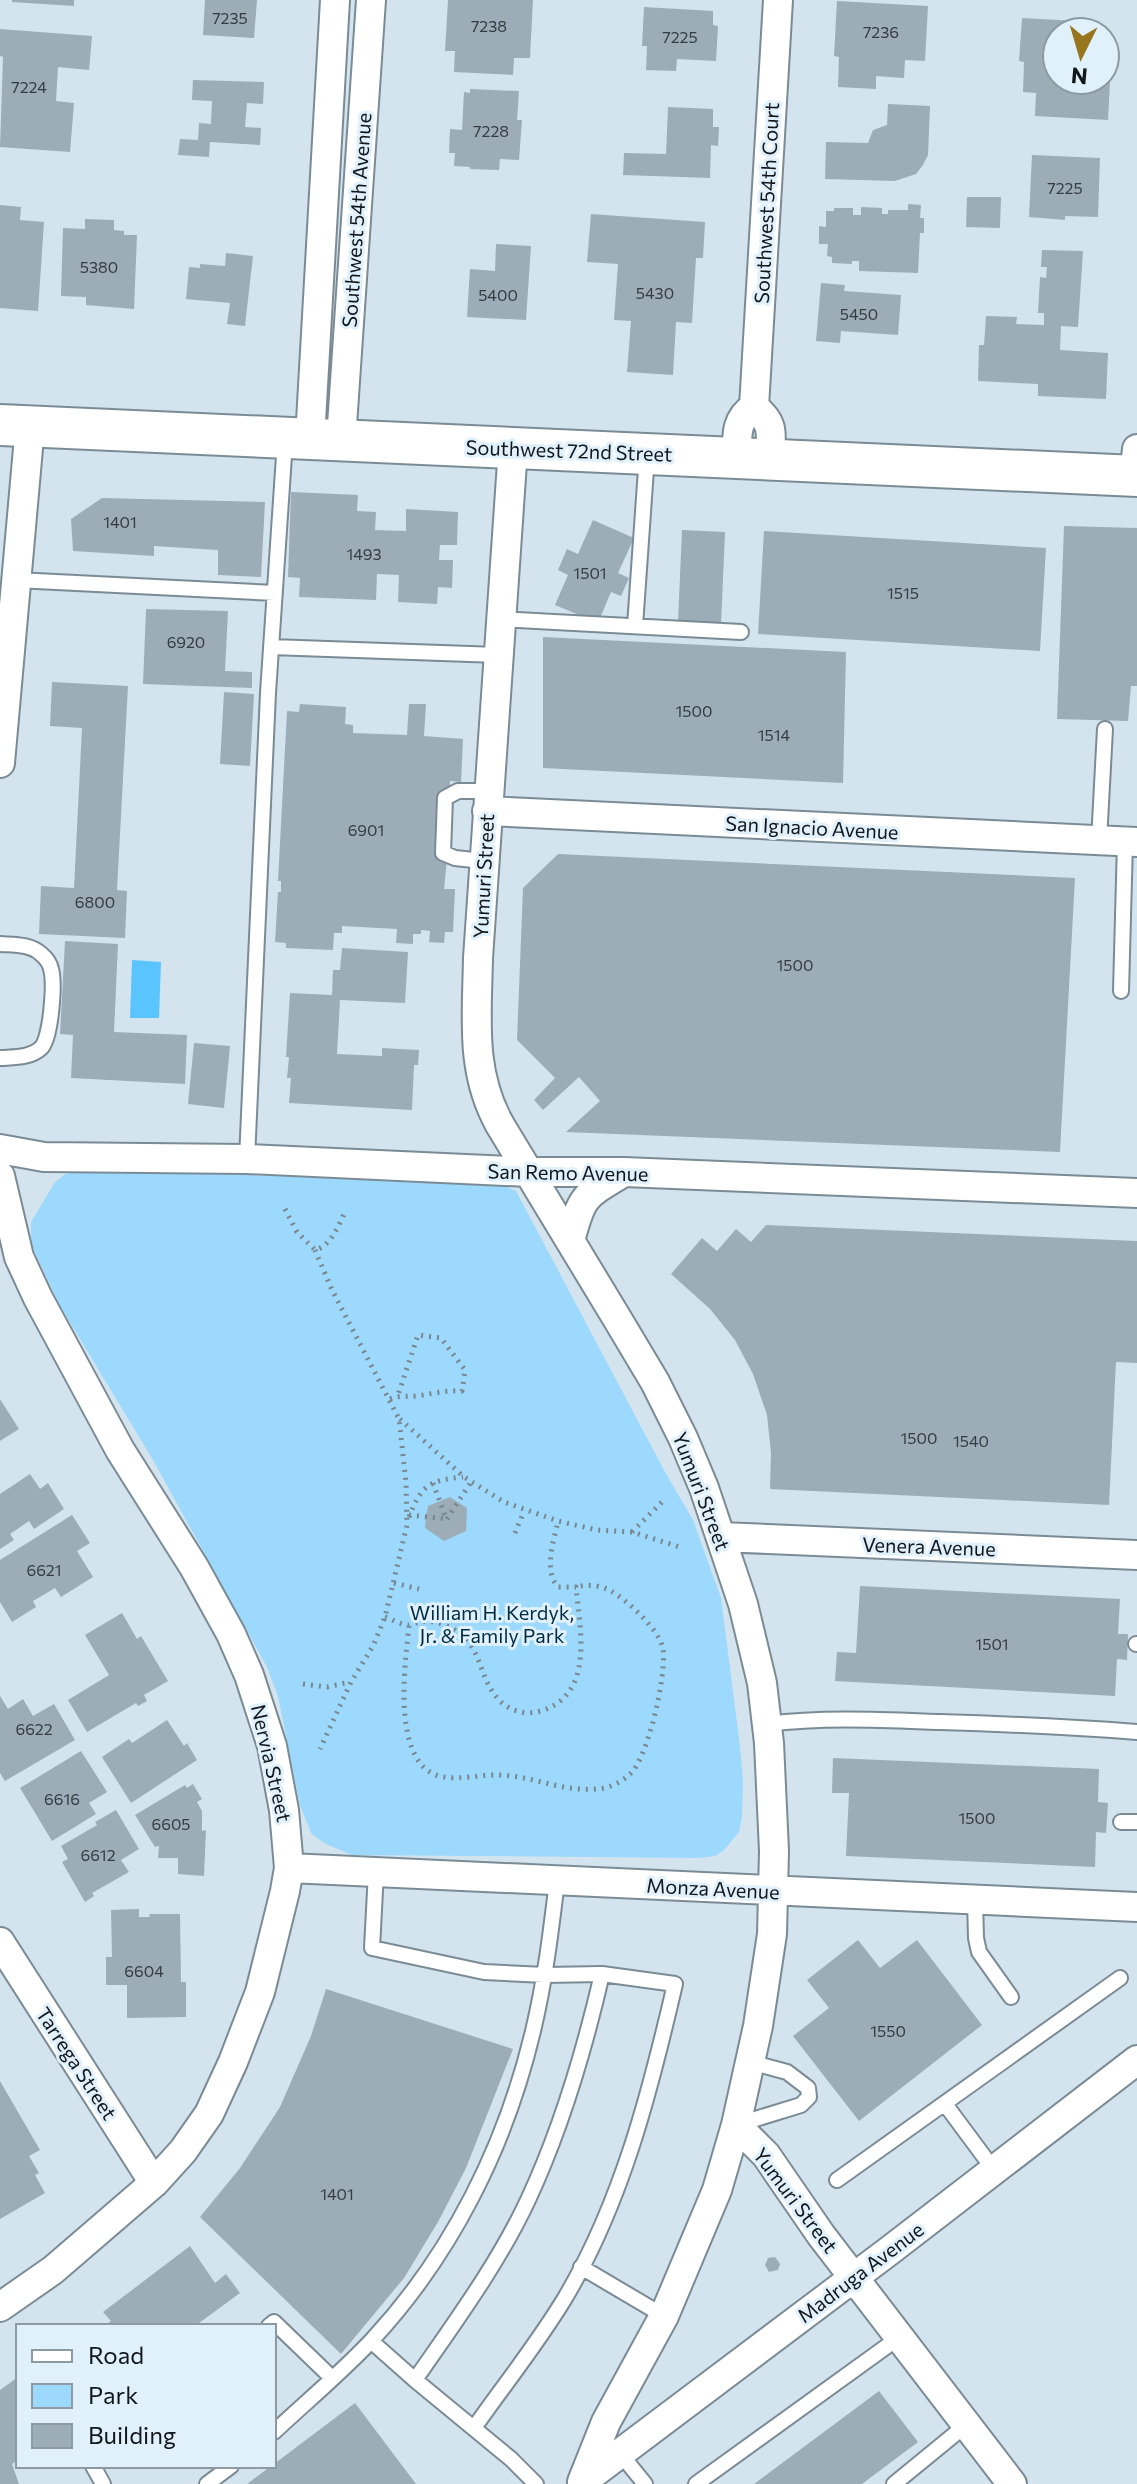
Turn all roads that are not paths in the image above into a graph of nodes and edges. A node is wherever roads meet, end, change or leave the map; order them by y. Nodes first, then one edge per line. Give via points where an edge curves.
1 (335, 0) edge
2 (371, 0) edge
3 (778, 0) edge
4 (15, 425) edge
5 (312, 438) junction
6 (513, 448) junction
7 (647, 453) junction
8 (753, 458) junction
9 (1136, 467) edge
10 (16, 580) junction
11 (275, 593) junction
12 (500, 619) junction
13 (635, 626) junction
14 (741, 632) dead end
15 (271, 647) junction
16 (498, 655) junction
17 (1105, 729) dead end
18 (0, 763) edge
19 (488, 801) junction
20 (1121, 842) edge
21 (483, 861) junction
22 (0, 944) edge
23 (1121, 991) dead end
24 (0, 1058) edge
25 (0, 1149) edge
26 (247, 1159) junction
27 (529, 1172) junction
28 (624, 1172) junction
29 (0, 1176) edge
30 (1137, 1193) edge
31 (6, 1238) edge
32 (570, 1241) junction
33 (721, 1537) junction
34 (1137, 1555) edge
35 (767, 1724) junction
36 (1137, 1732) edge
37 (1121, 1822) dead end
38 (1137, 1822) edge
39 (289, 1868) junction
40 (376, 1872) junction
41 (557, 1881) junction
42 (774, 1891) junction
43 (975, 1900) junction
44 (1137, 1907) edge
45 (0, 1942) edge
46 (602, 1974) junction
47 (545, 1975) junction
48 (1120, 1978) dead end
49 (1011, 1997) dead end
50 (1137, 2060) edge
51 (750, 2062) junction
52 (945, 2104) junction
53 (736, 2125) junction
54 (994, 2170) junction
55 (837, 2180) dead end
56 (154, 2183) junction
57 (581, 2267) junction
58 (853, 2276) junction
59 (0, 2307) edge
60 (664, 2316) junction
61 (272, 2324) edge
62 (901, 2336) junction
63 (371, 2341) junction
64 (332, 2378) junction
65 (415, 2380) junction
66 (966, 2425) junction
67 (474, 2428) junction
68 (276, 2430) edge
69 (619, 2452) junction
70 (228, 2468) edge
71 (1002, 2481) edge
72 (580, 2483) edge
73 (207, 2484) edge
74 (536, 2484) edge
75 (645, 2484) edge
76 (696, 2484) edge
77 (894, 2484) edge

1 - 5 street, Southwest 54th Avenue
2 - 5 street, Southwest 54th Avenue
3 - 8 street, Southwest 54th Court via 754,407 738,425
4 - 5 main road, Southwest 72nd Street
4 - 10 street
5 - 6 main road, Southwest 72nd Street
5 - 11 lane
6 - 7 main road, Southwest 72nd Street
6 - 12 street, Yumuri Street
7 - 8 main road, Southwest 72nd Street
7 - 13 lane
8 - 9 main road, Southwest 72nd Street
10 - 11 lane
10 - 18 street
11 - 15 lane
12 - 13 lane
12 - 16 street, Yumuri Street
13 - 14 lane
15 - 16 lane
15 - 26 lane
16 - 19 street, Yumuri Street
17 - 20 lane
19 - 20 street, San Ignacio Avenue
19 - 21 street, Yumuri Street
19 - 21 lane via 458,791 445,798 443,853
20 - 23 lane
21 - 27 street, Yumuri Street via 477,985 480,1072 494,1115
22 - 24 lane via 37,950 51,966 52,978 45,1045 27,1056
25 - 26 street, San Remo Avenue via 44,1157
26 - 27 street, San Remo Avenue
27 - 28 street, San Remo Avenue
27 - 32 street, Yumuri Street
28 - 30 street, San Remo Avenue
28 - 32 street via 590,1192
29 - 31 street, Nervia Street
31 - 39 street, Nervia Street via 120,1450 231,1634 264,1717 275,1761
32 - 33 street, Yumuri Street via 672,1415
33 - 34 street, Venera Avenue
33 - 35 street, Yumuri Street via 747,1617
35 - 36 lane via 860,1719
35 - 42 street, Yumuri Street
37 - 38 lane
39 - 40 street, Monza Avenue
39 - 56 street, Nervia Street via 260,1992 233,2062 209,2114
40 - 41 street, Monza Avenue
40 - 47 lane via 372,1948 484,1972
41 - 42 street, Monza Avenue
41 - 47 lane
42 - 43 street, Monza Avenue
42 - 51 street, Yumuri Street via 770,1949
43 - 44 street, Monza Avenue
43 - 49 lane via 979,1952
45 - 56 street, Tarrega Street
46 - 47 lane
46 - 57 lane via 675,1984 637,2131
46 - 65 lane via 571,2093 527,2202 472,2297
47 - 63 lane via 517,2090 479,2181 440,2252
48 - 52 lane
50 - 54 street, Madruga Avenue
51 - 53 street, Yumuri Street
51 - 53 lane via 787,2072 804,2083 809,2097 801,2105
52 - 54 lane
52 - 55 lane
53 - 58 street, Yumuri Street via 766,2155
53 - 60 street, Madruga Avenue via 717,2190
54 - 58 street, Madruga Avenue
56 - 59 street, Nervia Street via 53,2270
57 - 60 lane
57 - 67 lane
58 - 62 street, Yumuri Street
58 - 69 street, Madruga Avenue
60 - 72 street, Madruga Avenue via 606,2422
61 - 64 lane
62 - 66 street, Yumuri Street
62 - 76 lane
63 - 64 lane
63 - 65 lane
64 - 68 lane
65 - 67 lane
66 - 71 street, Yumuri Street
66 - 77 lane
67 - 74 lane
69 - 72 street, Madruga Avenue
69 - 75 lane
70 - 73 lane

